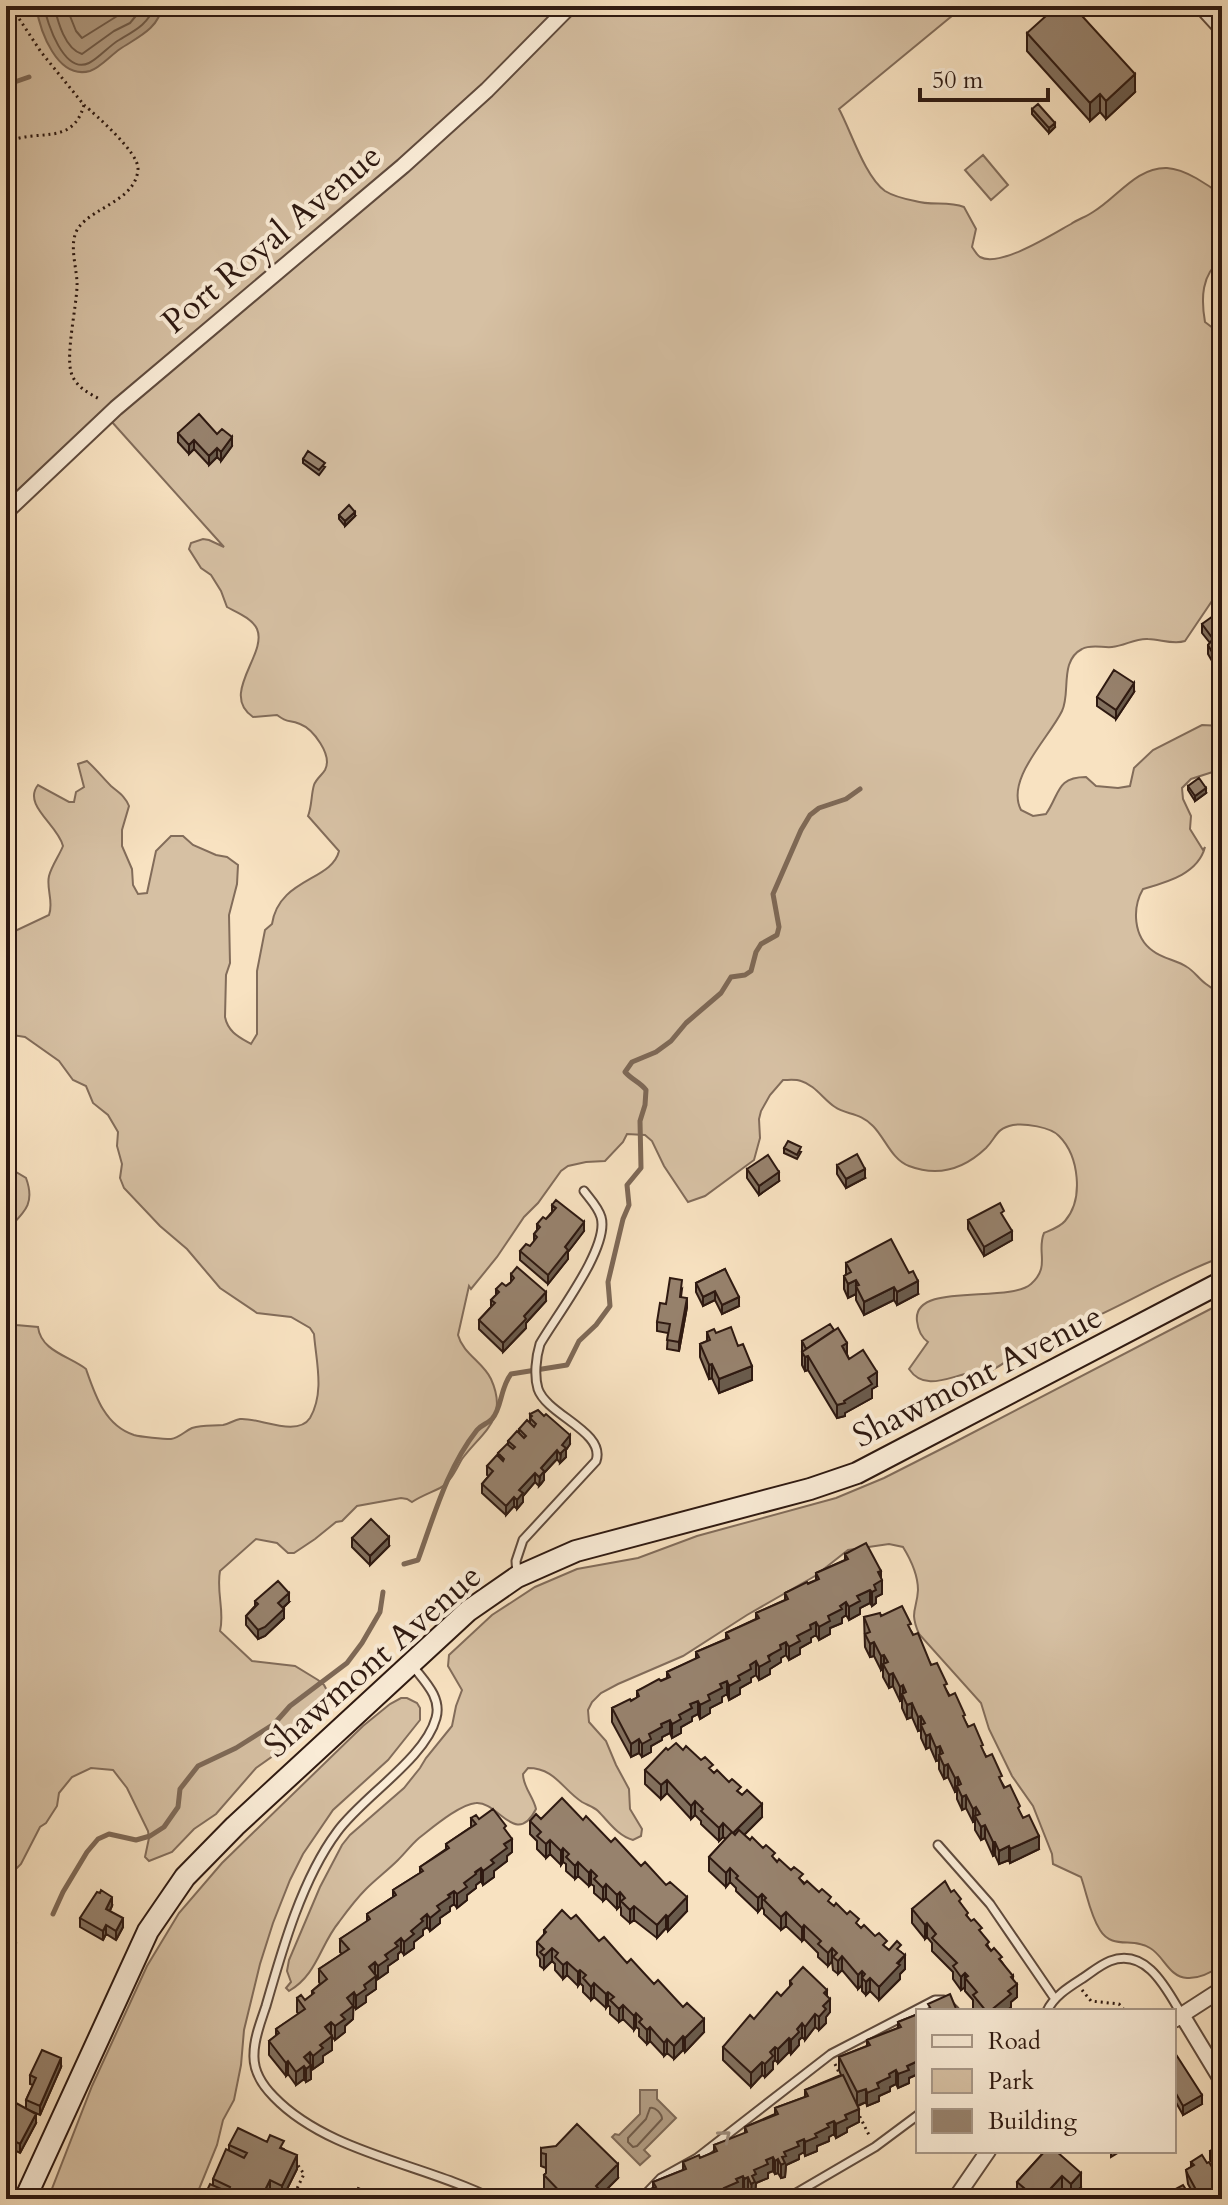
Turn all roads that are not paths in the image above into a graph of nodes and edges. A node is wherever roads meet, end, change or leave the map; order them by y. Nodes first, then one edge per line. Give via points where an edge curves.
1 (570, 6) edge
2 (1201, 6) edge
3 (1222, 29) edge
4 (6, 512) edge
5 (584, 1191) dead end
6 (1222, 1282) edge
7 (517, 1577) junction
8 (411, 1664) junction
9 (938, 1845) dead end
10 (1222, 1989) edge
11 (1055, 1999) junction
12 (918, 2009) edge
13 (953, 2009) edge
14 (1048, 2009) edge
15 (1174, 2009) edge
16 (916, 2010) edge
17 (1178, 2017) edge
18 (1222, 2081) edge
19 (916, 2116) edge
20 (987, 2153) edge
21 (25, 2199) edge
22 (493, 2199) edge
23 (641, 2199) edge
24 (786, 2199) edge
25 (955, 2199) edge

1 - 4 street, Port Royal Avenue via 403,166 114,410
2 - 3 street
5 - 7 lane via 601,1217 599,1246 546,1333 537,1356 537,1386 545,1400 594,1443 598,1455 523,1540
6 - 7 main road, Shawmont Avenue via 857,1473 576,1551
7 - 8 main road, Shawmont Avenue via 468,1611
8 - 21 main road, Shawmont Avenue via 216,1844 171,1895 138,1950
8 - 22 lane via 434,1694 436,1722 323,1854 277,1967 254,2063 271,2094 323,2133
9 - 11 lane via 990,1904
10 - 17 street
11 - 14 lane
11 - 15 lane via 1110,1961 1123,1959 1140,1962 1155,1973
12 -> 13 lane via 935,2000 944,2000
23 -> 16 lane via 661,2178 697,2158 831,2054
17 - 18 street
19 - 24 lane
20 - 25 street

